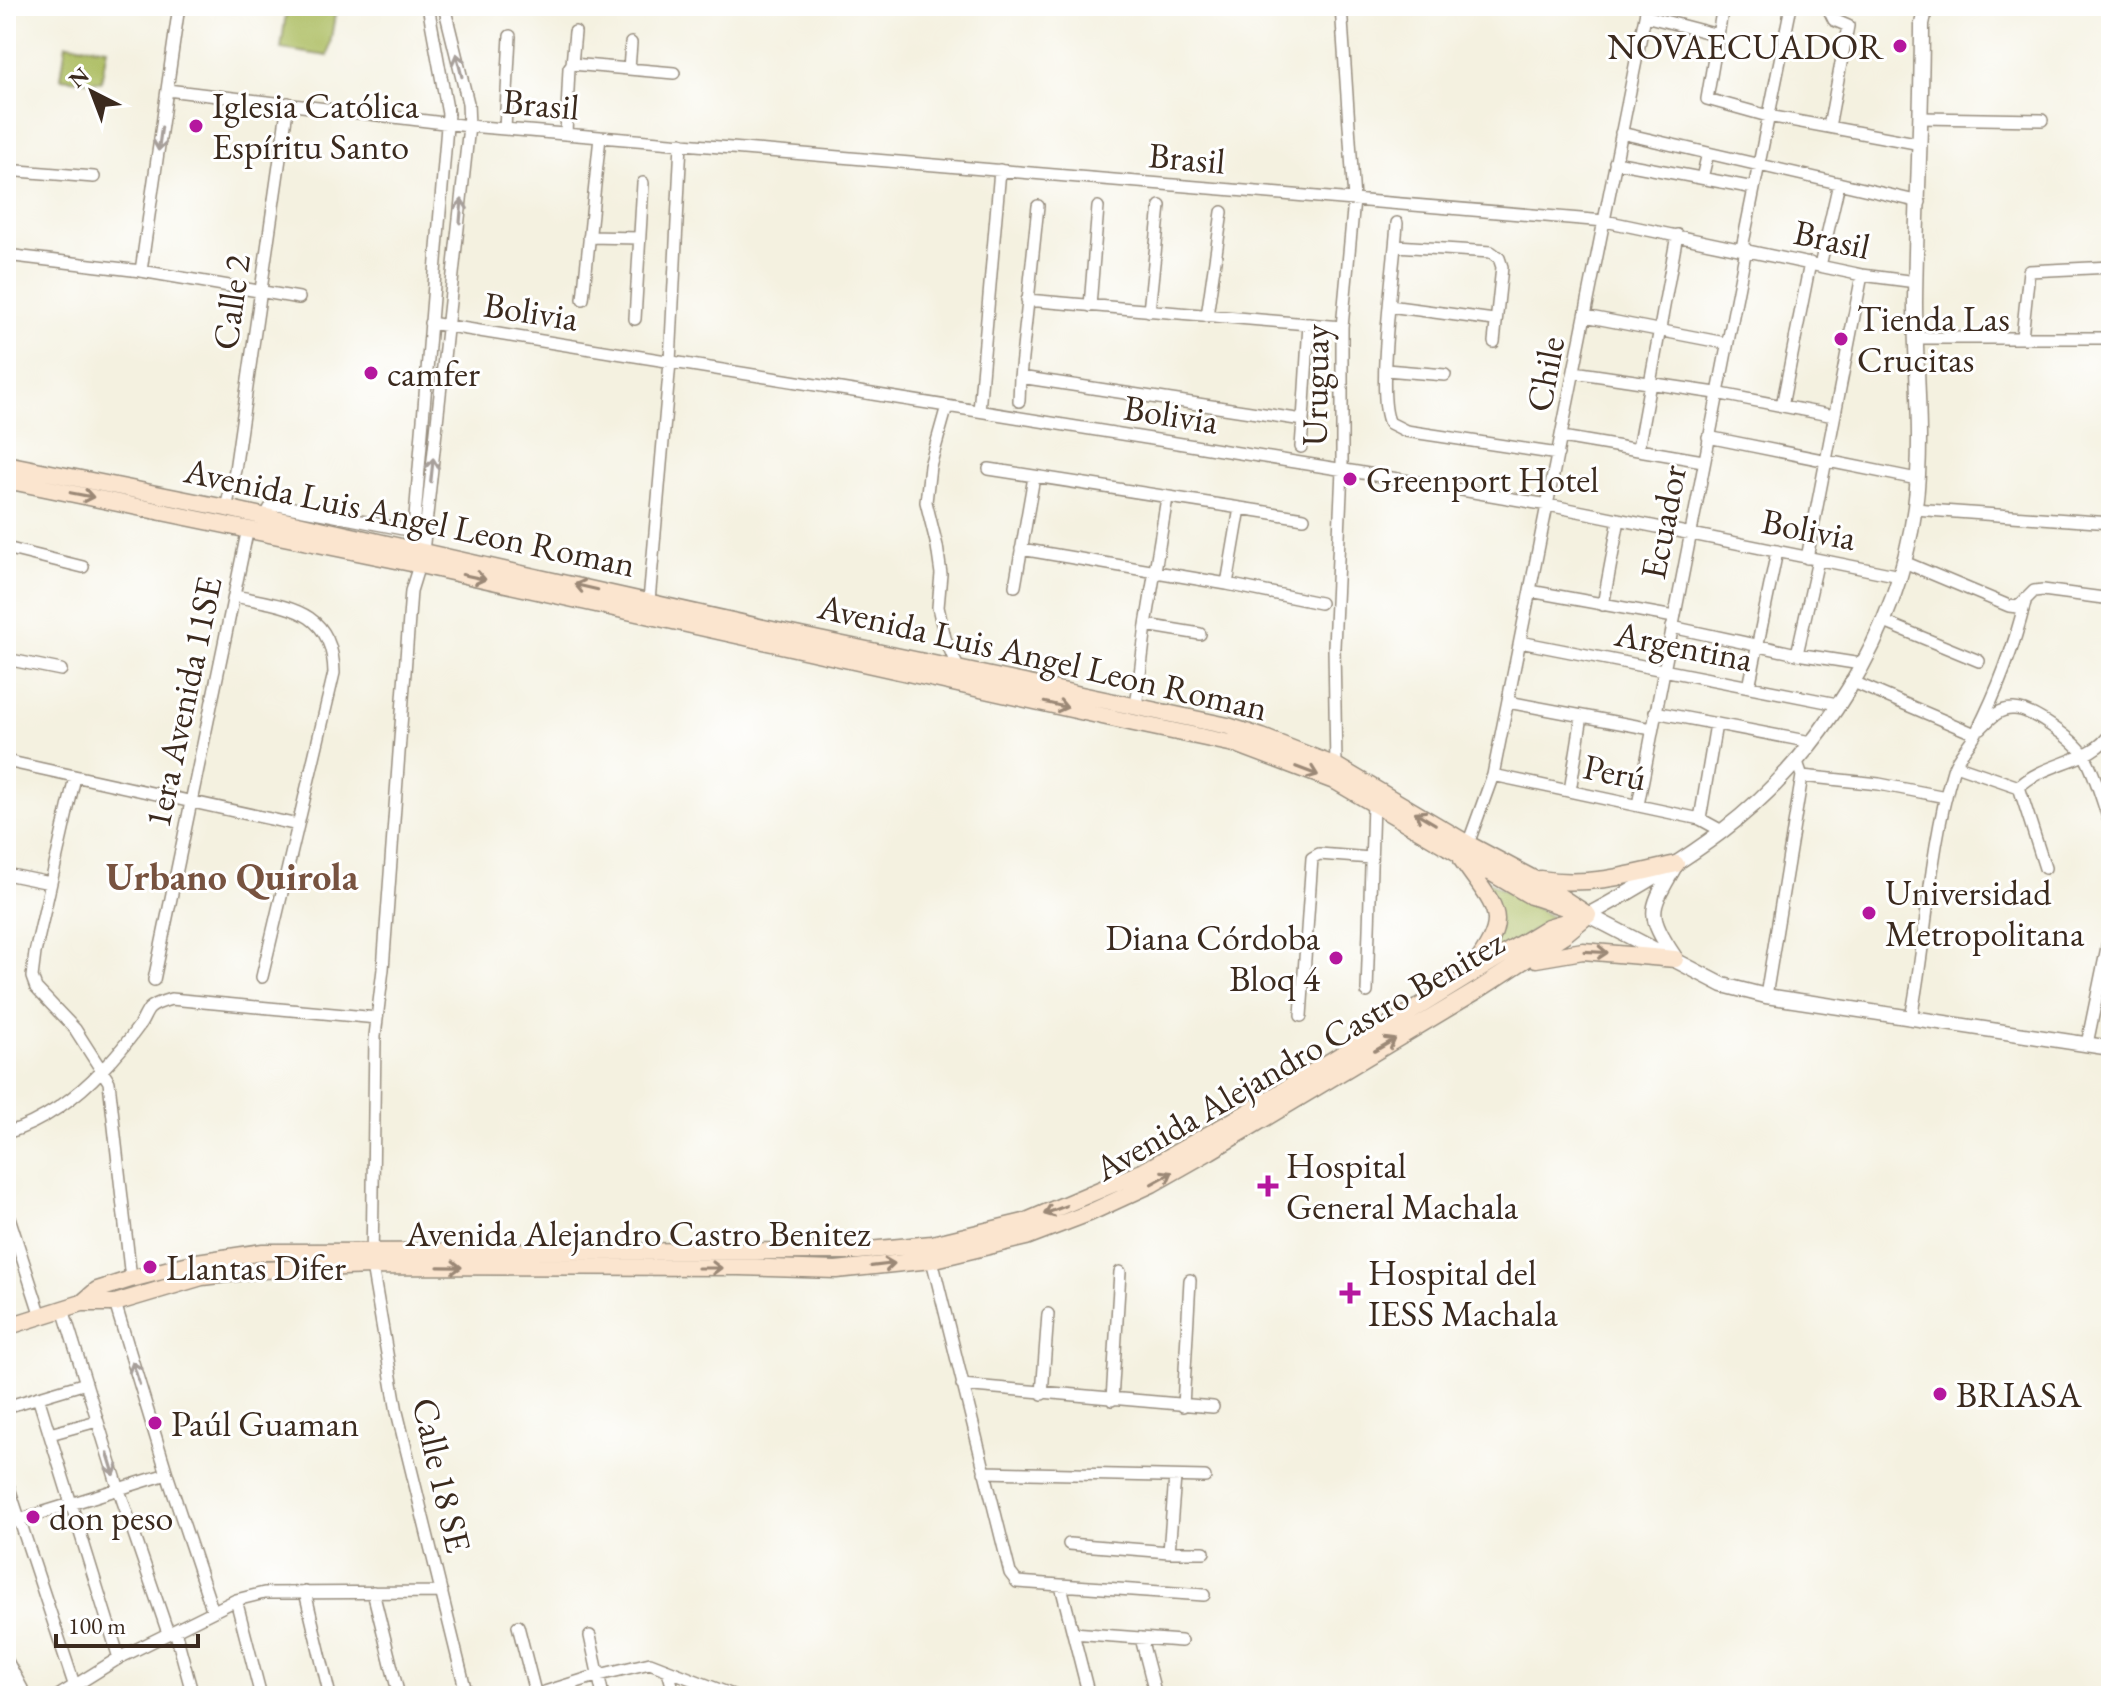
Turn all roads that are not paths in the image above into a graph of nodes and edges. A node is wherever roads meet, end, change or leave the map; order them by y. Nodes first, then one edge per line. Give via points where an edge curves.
1 (179, 6) edge
2 (428, 6) edge
3 (444, 6) edge
4 (1341, 6) edge
5 (1723, 6) edge
6 (1791, 6) edge
7 (1827, 6) edge
8 (1917, 6) edge
9 (1926, 6) edge
10 (1646, 11) edge
11 (1922, 24) junction
12 (575, 32) dead end
13 (1718, 35) junction
14 (510, 36) dead end
15 (631, 43) dead end
16 (572, 64) junction
17 (629, 69) junction
18 (674, 73) dead end
19 (167, 90) junction
20 (288, 103) junction
21 (1768, 116) junction
22 (1921, 118) junction
23 (2042, 120) dead end
24 (448, 123) junction
25 (469, 126) junction
26 (1829, 127) junction
27 (505, 129) junction
28 (1621, 133) junction
29 (566, 134) junction
30 (600, 137) junction
31 (681, 143) junction
32 (1921, 144) junction
33 (1708, 153) junction
34 (1615, 162) junction
35 (1759, 165) junction
36 (6, 170) edge
37 (1000, 170) junction
38 (94, 177) dead end
39 (1702, 178) junction
40 (643, 183) dead end
41 (1839, 183) junction
42 (1754, 188) junction
43 (1354, 200) junction
44 (1920, 202) junction
45 (1038, 206) dead end
46 (1160, 206) dead end
47 (1098, 207) dead end
48 (1222, 212) dead end
49 (1605, 221) junction
50 (1397, 223) dead end
51 (1677, 235) junction
52 (589, 237) junction
53 (639, 238) junction
54 (1396, 246) junction
55 (1744, 249) junction
56 (6, 255) edge
57 (1815, 265) junction
58 (2111, 267) edge
59 (141, 271) junction
60 (1862, 275) junction
61 (1916, 282) junction
62 (261, 290) junction
63 (299, 298) dead end
64 (583, 299) dead end
65 (1027, 300) junction
66 (1090, 306) junction
67 (1389, 306) junction
68 (1149, 311) junction
69 (1207, 316) junction
70 (1585, 316) junction
71 (635, 319) dead end
72 (1494, 320) junction
73 (430, 323) junction
74 (1309, 324) junction
75 (447, 325) junction
76 (1342, 327) junction
77 (1660, 330) junction
78 (2022, 337) junction
79 (1918, 338) junction
80 (2111, 338) edge
81 (1494, 342) dead end
82 (1725, 343) junction
83 (670, 362) junction
84 (1386, 370) junction
85 (1574, 372) junction
86 (1445, 375) dead end
87 (1020, 377) junction
88 (1650, 384) junction
89 (1716, 393) junction
90 (1019, 401) dead end
91 (947, 406) junction
92 (1782, 406) junction
93 (979, 411) junction
94 (1834, 416) junction
95 (1303, 420) junction
96 (1562, 437) junction
97 (1708, 437) junction
98 (1301, 447) dead end
99 (1638, 449) junction
100 (1558, 454) junction
101 (1703, 461) junction
102 (1825, 463) junction
103 (6, 464) edge
104 (989, 469) dead end
105 (1342, 470) junction
106 (1034, 477) junction
107 (1917, 479) junction
108 (6, 480) edge
109 (1167, 498) junction
110 (1548, 505) junction
111 (226, 508) junction
112 (1240, 508) junction
113 (1914, 509) junction
114 (265, 517) junction
115 (1304, 518) dead end
116 (1619, 520) junction
117 (2111, 523) edge
118 (248, 528) junction
119 (413, 531) junction
120 (1689, 534) junction
121 (6, 548) edge
122 (1021, 549) junction
123 (1777, 551) junction
124 (1813, 559) junction
125 (416, 560) junction
126 (83, 567) dead end
127 (1902, 569) junction
128 (1156, 571) junction
129 (1227, 584) junction
130 (1015, 586) dead end
131 (1530, 591) junction
132 (235, 596) junction
133 (2111, 599) edge
134 (649, 601) junction
135 (2025, 602) junction
136 (1320, 603) dead end
137 (1603, 605) junction
138 (1882, 621) junction
139 (1673, 622) junction
140 (1146, 625) junction
141 (1200, 634) dead end
142 (1520, 642) junction
143 (1757, 645) junction
144 (1797, 654) junction
145 (6, 659) edge
146 (1979, 661) dead end
147 (873, 664) junction
148 (936, 664) junction
149 (1861, 664) junction
150 (61, 670) dead end
151 (1662, 671) junction
152 (956, 675) junction
153 (1851, 681) junction
154 (1025, 683) junction
155 (1749, 687) junction
156 (980, 688) junction
157 (1508, 702) junction
158 (1837, 704) junction
159 (1136, 707) junction
160 (1655, 712) junction
161 (1582, 716) junction
162 (1716, 724) junction
163 (1652, 729) junction
164 (2111, 732) edge
165 (1975, 734) junction
166 (1811, 742) junction
167 (2084, 755) junction
168 (1796, 759) junction
169 (6, 761) edge
170 (1955, 765) junction
171 (1336, 766) junction
172 (1493, 775) junction
173 (1802, 776) junction
174 (75, 777) junction
175 (2019, 787) junction
176 (1570, 791) junction
177 (1946, 797) junction
178 (190, 801) junction
179 (1373, 804) junction
180 (1638, 805) junction
181 (1700, 819) junction
182 (298, 825) junction
183 (2111, 826) edge
184 (1722, 831) junction
185 (1463, 850) junction
186 (1371, 858) junction
187 (1676, 864) junction
188 (2045, 868) dead end
189 (6, 874) edge
190 (1530, 877) junction
191 (50, 883) junction
192 (1588, 915) junction
193 (2111, 928) edge
194 (1675, 959) junction
195 (1520, 964) junction
196 (262, 977) dead end
197 (1467, 977) junction
198 (154, 980) dead end
199 (1367, 992) dead end
200 (1766, 996) junction
201 (1301, 1016) dead end
202 (377, 1018) junction
203 (1911, 1018) junction
204 (2087, 1044) junction
205 (2111, 1048) edge
206 (103, 1069) junction
207 (6, 1133) edge
208 (6, 1208) edge
209 (931, 1252) junction
210 (372, 1258) junction
211 (1120, 1272) dead end
212 (131, 1279) junction
213 (1190, 1280) dead end
214 (82, 1303) junction
215 (115, 1303) junction
216 (63, 1309) junction
217 (1048, 1314) dead end
218 (41, 1316) junction
219 (6, 1327) edge
220 (86, 1383) junction
221 (962, 1385) junction
222 (1042, 1394) junction
223 (38, 1397) junction
224 (1112, 1400) junction
225 (1183, 1406) junction
226 (6, 1407) edge
227 (1213, 1407) dead end
228 (97, 1421) junction
229 (50, 1434) junction
230 (984, 1472) junction
231 (167, 1474) junction
232 (1175, 1477) junction
233 (1205, 1477) dead end
234 (6, 1479) edge
235 (119, 1490) junction
236 (72, 1505) junction
237 (20, 1520) junction
238 (6, 1524) edge
239 (1069, 1544) dead end
240 (1169, 1552) junction
241 (1204, 1552) dead end
242 (1061, 1586) junction
243 (305, 1592) junction
244 (373, 1592) junction
245 (442, 1592) junction
246 (1204, 1595) dead end
247 (236, 1600) junction
248 (212, 1609) junction
249 (518, 1626) dead end
250 (171, 1632) junction
251 (1073, 1633) junction
252 (590, 1636) dead end
253 (1141, 1638) junction
254 (1181, 1641) dead end
255 (119, 1658) junction
256 (6, 1659) edge
257 (668, 1671) junction
258 (599, 1675) junction
259 (74, 1684) junction
260 (26, 1696) edge
261 (58, 1696) edge
262 (193, 1696) edge
263 (261, 1696) edge
264 (330, 1696) edge
265 (399, 1696) edge
266 (467, 1696) edge
267 (534, 1696) edge
268 (603, 1696) edge
269 (675, 1696) edge
270 (735, 1696) edge
271 (1089, 1696) edge
272 (1156, 1696) edge

1 - 19 street
2 - 24 street
25 -> 3 street
4 - 43 street, Uruguay
5 - 13 street
6 - 21 street, Ecuador
7 - 26 street via 1834,20 1848,26
8 - 11 street, Avenida Alejandro Castro Benitez
9 - 11 street, Avenida Alejandro Castro Benitez
10 - 13 street
10 - 28 street, Chile
11 - 22 street, Avenida Alejandro Castro Benitez
12 - 16 street
13 - 21 street via 1707,99
14 - 27 street
15 - 17 street
16 - 17 street
16 - 29 street
17 - 18 street
19 - 20 street, Brasil
19 -> 59 street
20 - 24 street, Brasil
20 - 62 street, Calle 2
21 - 26 street
21 - 35 street, Ecuador
22 - 23 street
22 - 32 street, Avenida Alejandro Castro Benitez
24 - 25 street, Brasil
24 - 73 street
25 - 27 street, Brasil
75 -> 25 street
26 - 32 street
27 - 29 street, Brasil
28 - 33 street
28 - 34 street, Chile
29 - 30 street, Brasil
30 - 31 street, Brasil
30 - 52 street
31 - 37 street, Brasil
31 - 83 street
32 - 44 street, Avenida Alejandro Castro Benitez
33 - 35 street
33 - 39 street
34 - 39 street
34 - 49 street, Chile
35 - 41 street
35 - 42 street, Ecuador
36 - 38 street
37 - 43 street, Brasil
37 - 93 street
39 - 42 street
40 - 53 street
41 - 44 street
41 - 57 street
42 - 55 street, Ecuador
43 - 49 street, Brasil
43 - 76 street, Uruguay
44 - 61 street, Avenida Alejandro Castro Benitez
45 - 65 street
46 - 68 street
47 - 66 street
48 - 69 street
49 - 51 street, Brasil
49 - 70 street, Chile
50 - 54 street
51 - 55 street, Brasil
51 - 77 street
52 - 53 street
52 - 64 street
53 - 71 street
54 - 67 street
54 - 72 street via 1496,254 1502,267
55 - 57 street, Brasil
55 - 82 street, Ecuador
56 - 59 street
57 - 60 street, Brasil
57 - 92 street
58 - 78 street via 2029,271
59 - 62 street
60 - 61 street, Brasil
60 - 94 street
61 - 79 street, Avenida Alejandro Castro Benitez
62 - 63 street
62 - 111 street, Calle 2
65 - 66 street
65 - 87 street
66 - 68 street
67 - 72 street
67 - 84 street
68 - 69 street
69 - 74 street
70 - 77 street
70 - 85 street, Chile
72 - 81 street
73 - 75 street, Bolivia
73 - 119 street
74 - 76 street
74 - 95 street
75 - 83 street, Bolivia
125 -> 75 street
76 - 105 street, Uruguay
77 - 82 street
77 - 88 street
78 - 79 street
78 - 80 street
79 - 107 street, Avenida Alejandro Castro Benitez
82 - 89 street, Ecuador
83 - 91 street, Bolivia
83 - 134 street
84 - 86 street
84 - 100 street via 1385,415 1398,429
85 - 88 street
85 - 96 street, Chile
87 - 90 street
87 - 95 street
88 - 89 street
88 - 99 street
89 - 92 street
89 - 97 street, Ecuador
91 - 93 street, Bolivia
91 - 152 street via 926,502 941,574 938,607
92 - 94 street
93 - 105 street, Bolivia
94 - 102 street
95 - 98 street
96 - 99 street
96 - 100 street, Chile
97 - 101 street, Ecuador
97 - 102 street
99 - 101 street
100 - 110 street, Chile
101 - 120 street, Ecuador
102 - 107 street
102 - 124 street
103 - 111 main road, Avenida Luis Angel Leon Roman
104 - 106 street
105 - 110 street, Bolivia
105 - 171 street, Uruguay via 1334,647
106 - 109 street
106 - 122 street
107 - 113 street, Avenida Alejandro Castro Benitez
108 -> 118 main road, Avenida Luis Angel Leon Roman
109 - 112 street
109 - 128 street
110 - 116 street, Bolivia
110 - 131 street, Chile
111 - 114 main road, Avenida Luis Angel Leon Roman
112 - 115 street
112 - 129 street
113 - 117 street
113 - 127 street, Avenida Alejandro Castro Benitez
114 - 119 street via 278,505
114 - 125 main road, Avenida Luis Angel Leon Roman
116 - 120 street, Bolivia
116 - 137 street
118 - 125 main road, Avenida Luis Angel Leon Roman
118 - 132 street, 1era Avenida 11SE
119 - 125 street
120 - 123 street, Bolivia
120 - 139 street, Ecuador
121 - 126 street
122 - 128 street
122 - 130 street
123 - 124 street, Bolivia
123 - 143 street
124 - 127 street, Bolivia
124 - 144 street
134 -> 125 main road, Avenida Luis Angel Leon Roman
125 -> 147 main road, Avenida Luis Angel Leon Roman
125 - 202 street, Calle 18 SE
127 - 135 street, Bolivia via 2009,606
127 - 138 street, Avenida Alejandro Castro Benitez
128 - 129 street
128 - 140 street
129 - 136 street
131 - 137 street
131 - 142 street, Chile
132 - 178 street, 1era Avenida 11SE
132 - 182 street via 297,609 327,635 333,654 334,673
133 - 135 street via 2043,590 2034,591
134 - 148 main road, Avenida Luis Angel Leon Roman
135 - 165 street via 2015,644
137 - 139 street
138 - 146 street
138 - 149 street, Avenida Alejandro Castro Benitez
139 - 143 street
139 - 151 street, Ecuador
140 - 141 street
140 - 159 street
142 - 151 street, Argentina
142 - 157 street, Chile
143 - 144 street
143 - 155 street
144 - 149 street
145 - 150 street
147 - 148 main road via 935,672 940,668
147 - 152 main road, Avenida Luis Angel Leon Roman
148 - 152 main road, Avenida Luis Angel Leon Roman
149 - 153 street, Avenida Alejandro Castro Benitez
151 - 155 street, Argentina
151 - 160 street, Ecuador
152 - 154 main road, Avenida Luis Angel Leon Roman
152 - 156 main road, Avenida Luis Angel Leon Roman
153 - 158 street, Avenida Alejandro Castro Benitez
153 - 165 street
154 - 156 main road via 979,679
154 - 159 main road, Avenida Luis Angel Leon Roman
155 - 158 street, Argentina
156 -> 179 main road, Avenida Luis Angel Leon Roman via 1239,745 1337,782
157 - 161 street
157 - 172 street, Chile
158 - 166 street, Avenida Alejandro Castro Benitez
159 - 171 main road, Avenida Luis Angel Leon Roman via 1239,730
160 - 162 street
160 - 163 street, Ecuador
161 - 163 street
161 - 176 street
162 - 166 street
162 - 181 street
163 - 180 street, Ecuador
164 - 167 street
165 - 167 street via 1996,713 2027,711
165 - 170 street
166 - 168 street, Avenida Alejandro Castro Benitez
167 - 175 street
167 - 183 street
168 - 173 street
168 - 184 street, Avenida Alejandro Castro Benitez via 1770,790
169 - 174 street
170 - 175 street
170 - 177 street
185 -> 171 main road, Avenida Luis Angel Leon Roman
172 - 176 street, Perú
172 - 185 street, Chile
173 - 177 street
173 - 200 street
174 - 178 street
174 - 191 street
175 - 188 street
176 - 180 street, Perú
177 - 203 street
178 - 182 street
178 - 198 street, 1era Avenida 11SE
179 - 185 main road, Avenida Luis Angel Leon Roman
179 - 186 street
180 - 181 street, Perú
181 - 184 street, Perú
182 - 196 street
184 - 187 street, Avenida Alejandro Castro Benitez
185 - 190 main road, Avenida Luis Angel Leon Roman
185 - 192 main road, Avenida Luis Angel Leon Roman via 1531,896
185 - 197 main road via 1495,910 1497,928
186 - 199 street
186 - 201 street via 1312,858
187 - 190 main road via 1588,882
187 - 192 street, Avenida Alejandro Castro Benitez
187 - 194 street via 1653,910 1653,922
189 - 191 street
190 - 192 main road, Avenida Luis Angel Leon Roman
191 - 206 street via 32,977
192 - 194 street
192 - 195 main road, Avenida Alejandro Castro Benitez
192 - 197 main road, Avenida Alejandro Castro Benitez via 1548,927
193 - 204 street
195 -> 194 main road via 1583,951
194 - 200 street via 1723,985
209 -> 195 main road, Avenida Alejandro Castro Benitez via 1026,1237 1152,1184
197 -> 209 main road, Avenida Alejandro Castro Benitez via 1144,1171 1024,1222
200 - 203 street
202 - 206 street via 171,999 149,1009
202 - 210 street, Calle 18 SE
203 - 204 street
204 - 205 street
206 - 207 street via 48,1113
206 - 212 street via 113,1095
208 - 218 street
209 - 210 main road, Avenida Alejandro Castro Benitez via 836,1270
209 - 221 street
210 - 212 main road, Avenida Alejandro Castro Benitez via 263,1252
210 - 215 main road, Avenida Alejandro Castro Benitez via 202,1277
210 - 245 street, Calle 18 SE via 397,1412
211 - 224 street
212 - 214 main road, Avenida Alejandro Castro Benitez via 97,1290
213 - 225 street
214 - 215 main road, Avenida Alejandro Castro Benitez
214 - 216 main road, Avenida Alejandro Castro Benitez
231 -> 215 street
216 - 218 main road, Avenida Alejandro Castro Benitez
216 - 220 street
217 - 222 street
218 - 219 main road, Avenida Alejandro Castro Benitez
220 - 223 street
220 - 228 street
221 - 222 street
221 - 230 street
222 - 224 street
223 - 226 street
223 - 229 street
224 - 225 street
225 - 227 street
228 - 229 street
228 -> 235 street
229 - 236 street
230 - 232 street
230 - 242 street via 1010,1573 1017,1582
231 - 235 street
231 - 248 street
232 - 233 street
232 - 240 street
234 - 237 street
235 - 236 street
235 - 250 street
236 - 237 street
236 - 255 street
237 - 238 street
237 - 259 street
239 - 240 street
240 - 241 street
242 - 246 street
242 - 251 street
243 - 244 street
243 - 247 street
243 - 264 street
244 - 245 street
244 - 265 street
245 - 266 street, Calle 18 SE
247 - 248 street
247 - 263 street
248 - 250 street
249 - 267 street
250 - 255 street
250 - 262 street
251 - 253 street
251 - 271 street
252 - 258 street
253 - 254 street
253 - 272 street
255 - 259 street
256 - 260 street
257 - 258 street via 650,1663
257 - 269 street
257 - 270 street
258 - 267 street
258 - 268 street
259 - 261 street

